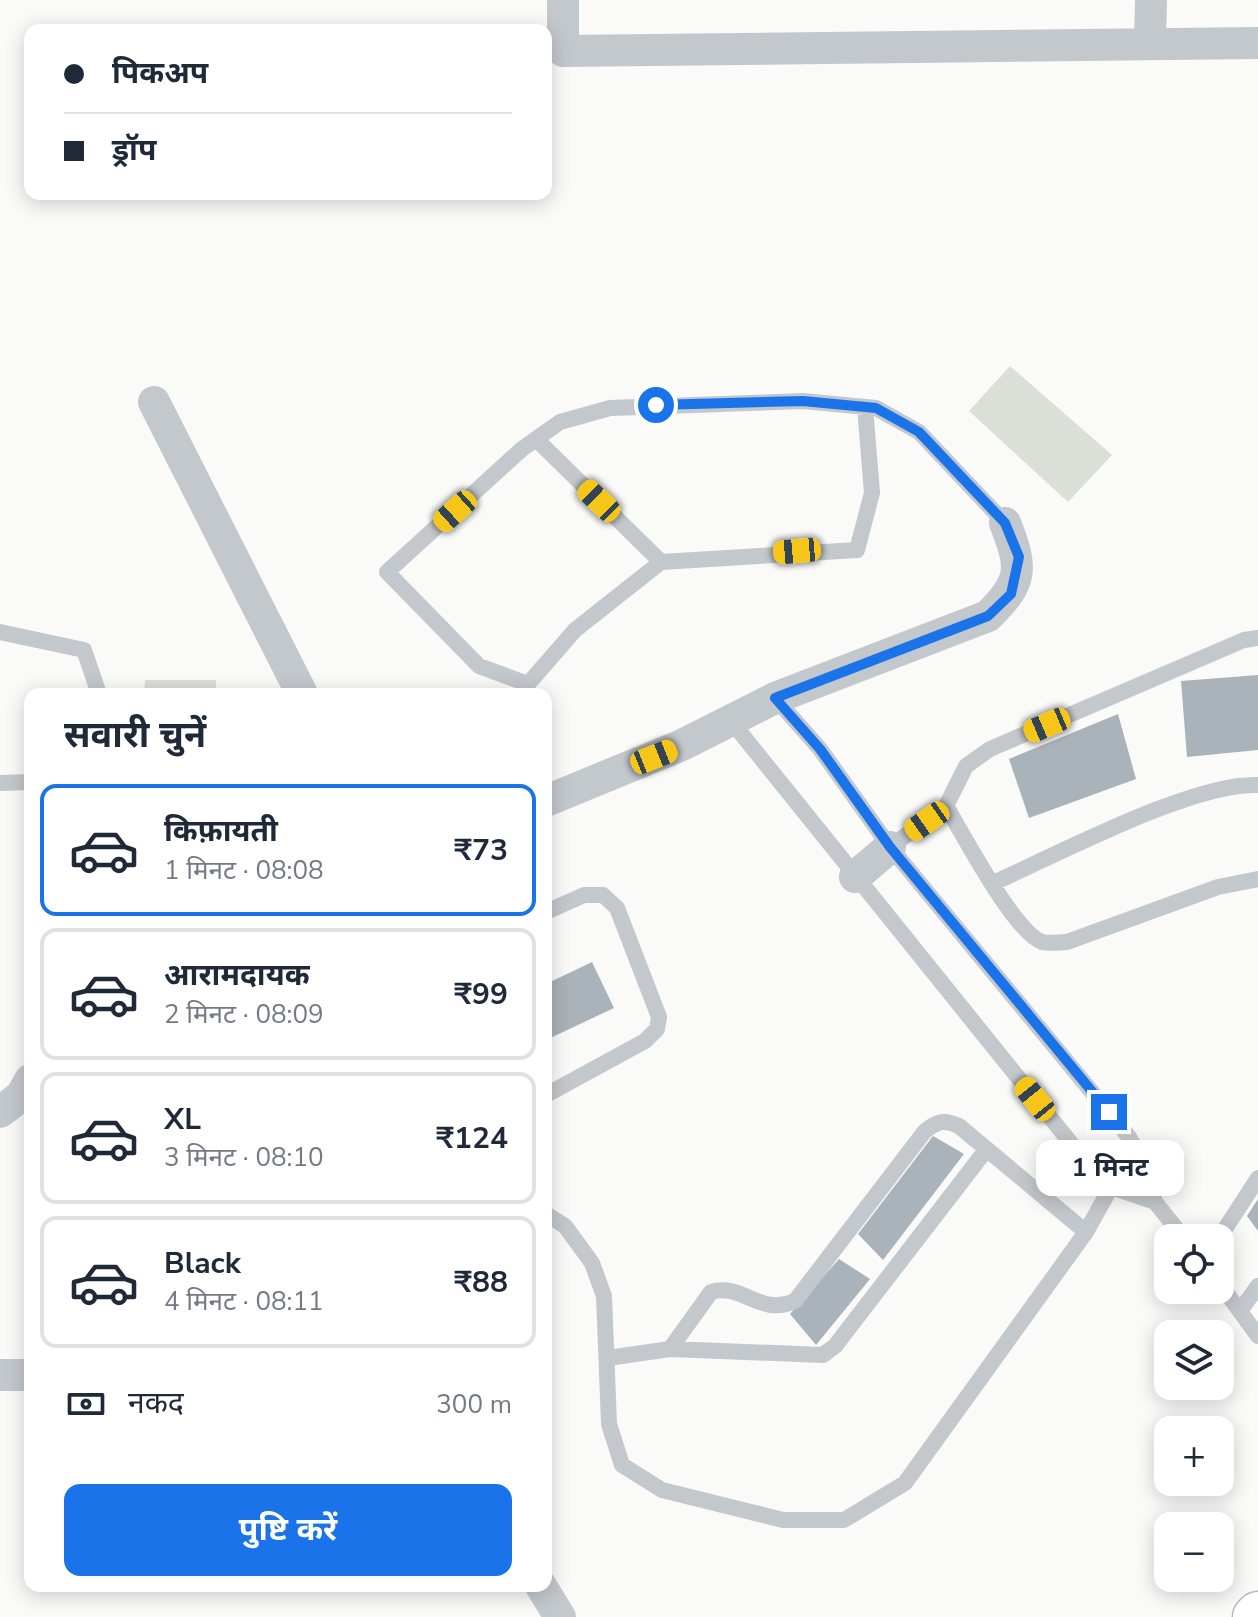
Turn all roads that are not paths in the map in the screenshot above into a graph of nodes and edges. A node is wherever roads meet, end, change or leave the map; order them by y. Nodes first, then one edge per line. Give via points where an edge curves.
1 (563, 0) edge
2 (1151, 0) edge
3 (1258, 43) edge
4 (1150, 44) junction
5 (154, 402) dead end
6 (865, 407) junction
7 (536, 439) junction
8 (1005, 523) joint
9 (661, 562) junction
10 (0, 632) edge
11 (1258, 638) edge
12 (97, 688) edge
13 (299, 688) edge
14 (775, 698) junction
15 (731, 721) junction
16 (24, 782) edge
17 (0, 783) edge
18 (1258, 785) edge
19 (552, 798) edge
20 (946, 806) junction
21 (890, 847) junction
22 (855, 877) junction
23 (1258, 879) edge
24 (993, 883) junction
25 (552, 909) edge
26 (24, 1091) edge
27 (552, 1092) edge
28 (0, 1112) edge
29 (986, 1150) junction
30 (1258, 1178) edge
31 (1111, 1187) junction
32 (1155, 1202) junction
33 (552, 1218) edge
34 (1173, 1224) edge
35 (1228, 1224) edge
36 (1086, 1232) junction
37 (1258, 1286) edge
38 (1234, 1303) edge
39 (1240, 1311) junction
40 (1258, 1336) edge
41 (670, 1349) junction
42 (608, 1358) junction
43 (0, 1375) edge
44 (24, 1375) edge
45 (545, 1592) edge
46 (560, 1617) edge

1 - 4 street via 563,51
2 - 4 street
3 - 4 street
5 - 13 street
6 - 7 lane via 803,401 610,408 560,422
6 - 8 lane via 919,432
6 - 9 lane via 872,493 857,550
7 - 9 lane
7 - 9 lane via 387,572 479,666 528,684 575,630
8 - 14 street via 1019,557 1011,594 988,616
10 - 12 lane via 84,650
11 - 20 lane via 990,749 966,766
14 - 15 street
14 - 21 lane via 820,749
15 - 19 street
15 - 22 lane
16 - 17 lane
18 - 24 lane via 1188,798
20 - 21 lane
20 - 24 lane
21 - 22 street
21 - 32 lane via 1129,1137 1143,1161
22 - 31 lane
23 - 24 lane via 1218,887 1067,942 1043,943 1026,931
25 - 27 lane via 584,895 603,895 617,908 659,1017 657,1029 645,1041
26 - 28 street
29 - 36 lane
29 - 41 lane via 823,1355
29 - 41 lane via 959,1126 937,1122 795,1301 769,1307 722,1289 711,1292
30 - 35 lane
31 - 32 lane
31 - 36 lane
32 - 34 lane
33 - 42 lane via 565,1226 592,1263 604,1296
36 - 42 lane via 905,1483 844,1520 783,1520 677,1494 622,1465 609,1424
37 - 39 lane
38 - 39 lane
39 - 40 lane
41 - 42 lane
43 - 44 street
45 - 46 street

